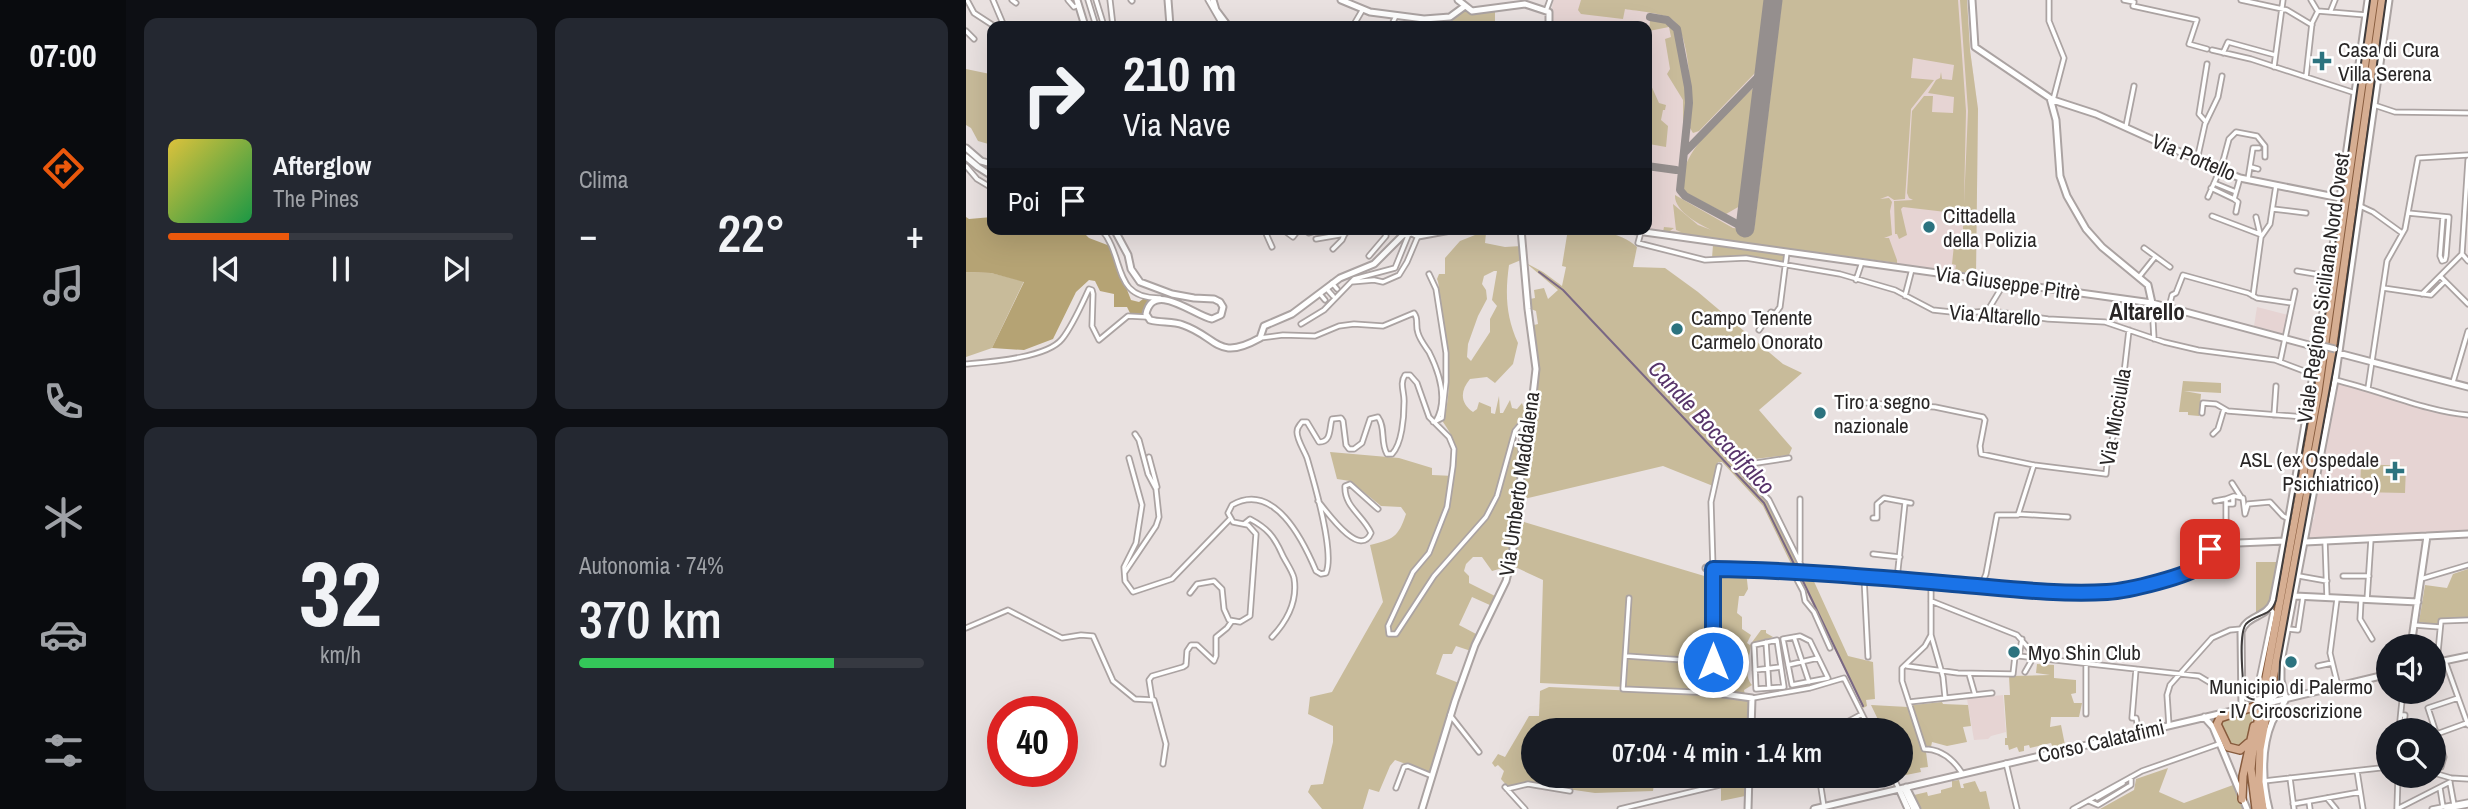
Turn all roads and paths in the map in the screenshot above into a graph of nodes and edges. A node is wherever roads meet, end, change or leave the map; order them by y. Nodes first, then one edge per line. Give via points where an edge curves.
1 (967, 0) edge
2 (993, 0) edge
3 (1068, 0) edge
4 (1088, 0) edge
5 (1096, 0) edge
6 (1110, 0) edge
7 (1168, 0) edge
8 (1208, 0) edge
9 (1213, 0) edge
10 (1341, 0) edge
11 (1458, 0) edge
12 (1550, 0) edge
13 (1972, 0) edge
14 (2049, 0) edge
15 (2124, 0) edge
16 (2241, 0) edge
17 (2283, 0) edge
18 (2311, 0) edge
19 (2334, 0) edge
20 (2368, 0) edge
21 (2375, 0) edge
22 (2382, 0) edge
23 (2389, 0) edge
24 (2135, 1) edge
25 (1078, 3) edge
26 (1533, 3) edge
27 (1465, 6) junction
28 (1363, 9) junction
29 (2283, 9) junction
30 (2331, 10) junction
31 (2318, 11) junction
32 (1548, 13) junction
33 (2366, 15) junction
34 (1396, 16) junction
35 (987, 21) edge
36 (1002, 21) edge
37 (1083, 21) edge
38 (1094, 21) edge
39 (1102, 21) edge
40 (1112, 21) edge
41 (1170, 21) edge
42 (1223, 21) edge
43 (1223, 21) edge
44 (1356, 21) edge
45 (1394, 21) edge
46 (1549, 21) edge
47 (2312, 25) junction
48 (966, 31) edge
49 (974, 39) dead end
50 (2223, 53) junction
51 (2275, 55) junction
52 (2207, 64) dead end
53 (2273, 67) junction
54 (2222, 76) dead end
55 (2306, 77) junction
56 (2134, 86) dead end
57 (2355, 93) junction
58 (2051, 99) junction
59 (2374, 105) junction
60 (2468, 113) edge
61 (2206, 122) junction
62 (2125, 128) junction
63 (2348, 145) junction
64 (966, 148) edge
65 (2259, 148) dead end
66 (966, 157) edge
67 (2265, 157) dead end
68 (2468, 158) edge
69 (2197, 160) junction
70 (2352, 162) junction
71 (987, 163) edge
72 (966, 166) edge
73 (2251, 167) junction
74 (2258, 169) dead end
75 (2220, 170) junction
76 (987, 173) edge
77 (2248, 177) junction
78 (2240, 178) junction
79 (2214, 183) junction
80 (987, 185) edge
81 (2276, 185) junction
82 (2211, 188) junction
83 (2236, 192) junction
84 (2208, 197) dead end
85 (2340, 198) junction
86 (2234, 199) junction
87 (2360, 206) junction
88 (2273, 209) junction
89 (2236, 212) dead end
90 (2306, 213) dead end
91 (2408, 214) junction
92 (2213, 216) dead end
93 (2256, 217) dead end
94 (2443, 217) junction
95 (2402, 233) junction
96 (1652, 234) edge
97 (2262, 234) junction
98 (2356, 234) junction
99 (1106, 235) edge
100 (1117, 235) edge
101 (1267, 235) edge
102 (1330, 235) edge
103 (1343, 235) edge
104 (1386, 235) edge
105 (1402, 235) edge
106 (1410, 235) edge
107 (1411, 235) edge
108 (1522, 235) edge
109 (1640, 235) edge
110 (1315, 239) dead end
111 (1272, 247) dead end
112 (2144, 248) dead end
113 (1334, 249) dead end
114 (1787, 252) junction
115 (2462, 254) junction
116 (2346, 255) junction
117 (1369, 256) dead end
118 (2155, 256) junction
119 (2468, 261) edge
120 (1862, 262) junction
121 (1785, 265) junction
122 (2170, 267) dead end
123 (1912, 269) junction
124 (2297, 271) dead end
125 (1429, 274) dead end
126 (2328, 276) junction
127 (2440, 276) junction
128 (2139, 277) junction
129 (1856, 280) junction
130 (2445, 281) junction
131 (1351, 282) junction
132 (2005, 282) junction
133 (1332, 283) junction
134 (1326, 288) junction
135 (2383, 288) junction
136 (1338, 289) dead end
137 (2295, 290) dead end
138 (2422, 293) junction
139 (1320, 294) junction
140 (1333, 296) dead end
141 (1905, 296) junction
142 (2253, 296) junction
143 (1325, 300) dead end
144 (1174, 302) junction
145 (2152, 303) junction
146 (2292, 303) junction
147 (2468, 304) edge
148 (2169, 307) junction
149 (1988, 311) junction
150 (1147, 317) junction
151 (1301, 324) dead end
152 (1759, 330) dead end
153 (2129, 330) junction
154 (2468, 331) edge
155 (1260, 338) junction
156 (2284, 338) junction
157 (2154, 339) junction
158 (2341, 340) junction
159 (2467, 340) edge
160 (2320, 347) junction
161 (2337, 351) junction
162 (2348, 355) junction
163 (2280, 362) junction
164 (2373, 362) junction
165 (966, 363) edge
166 (2337, 369) junction
167 (2312, 374) junction
168 (2335, 380) junction
169 (2453, 383) junction
170 (2276, 386) dead end
171 (2468, 387) edge
172 (2368, 388) junction
173 (1866, 402) dead end
174 (2224, 408) junction
175 (2202, 413) dead end
176 (1530, 414) junction
177 (2274, 415) junction
178 (2468, 415) edge
179 (2304, 418) junction
180 (1435, 421) junction
181 (1519, 426) junction
182 (1526, 429) junction
183 (1515, 431) junction
184 (1135, 434) dead end
185 (2213, 434) dead end
186 (2317, 441) junction
187 (2307, 455) junction
188 (1149, 457) dead end
189 (2321, 457) junction
190 (1129, 458) dead end
191 (1788, 458) dead end
192 (2034, 465) junction
193 (1719, 466) dead end
194 (2297, 473) junction
195 (2232, 482) dead end
196 (1156, 489) junction
197 (2241, 496) junction
198 (1800, 499) dead end
199 (1317, 500) junction
200 (2215, 501) dead end
201 (2226, 501) junction
202 (1905, 503) junction
203 (1910, 503) dead end
204 (1378, 509) dead end
205 (2018, 514) junction
206 (2068, 517) dead end
207 (1873, 518) dead end
208 (1230, 519) junction
209 (2289, 519) junction
210 (1244, 523) junction
211 (2468, 534) edge
212 (2427, 536) junction
213 (2371, 539) junction
214 (2285, 541) junction
215 (2325, 541) junction
216 (2305, 542) junction
217 (2227, 546) junction
218 (1873, 554) dead end
219 (1900, 557) junction
220 (1800, 563) junction
221 (2281, 563) junction
222 (2468, 565) edge
223 (1710, 568) junction
224 (1799, 572) junction
225 (1124, 574) junction
226 (2299, 576) junction
227 (2343, 576) dead end
228 (2368, 576) junction
229 (1864, 577) junction
230 (1897, 579) junction
231 (2421, 579) junction
232 (2327, 581) junction
233 (1931, 582) junction
234 (2283, 584) junction
235 (1981, 586) junction
236 (1191, 593) dead end
237 (2295, 597) junction
238 (2303, 597) junction
239 (1629, 598) dead end
240 (2327, 598) junction
241 (2337, 599) junction
242 (2364, 600) junction
243 (1931, 601) junction
244 (2417, 602) junction
245 (2270, 609) junction
246 (2292, 612) joint
247 (2468, 620) edge
248 (1232, 621) junction
249 (2414, 625) junction
250 (2440, 627) junction
251 (966, 628) edge
252 (2241, 629) junction
253 (2285, 629) junction
254 (2413, 634) edge
255 (2440, 634) edge
256 (1931, 635) junction
257 (1272, 637) dead end
258 (1794, 637) junction
259 (2022, 639) junction
260 (2372, 639) dead end
261 (1766, 642) junction
262 (1830, 648) dead end
263 (1626, 656) junction
264 (2019, 656) junction
265 (2468, 656) edge
266 (1868, 657) dead end
267 (1818, 658) junction
268 (2035, 658) junction
269 (2446, 658) edge
270 (1713, 662) junction
271 (1802, 662) junction
272 (2332, 663) junction
273 (2086, 664) junction
274 (1788, 665) junction
275 (1907, 666) junction
276 (2318, 666) dead end
277 (1781, 667) junction
278 (1768, 668) junction
279 (2136, 669) junction
280 (1755, 670) junction
281 (2280, 670) junction
282 (1941, 671) junction
283 (2025, 672) dead end
284 (2446, 673) edge
285 (1969, 674) junction
286 (2179, 675) junction
287 (2376, 677) edge
288 (1809, 682) junction
289 (2338, 686) junction
290 (1768, 688) junction
291 (1810, 688) junction
292 (2264, 688) junction
293 (2242, 691) junction
294 (1716, 693) junction
295 (1992, 693) dead end
296 (1768, 694) junction
297 (1975, 695) junction
298 (1752, 698) junction
299 (1945, 698) junction
300 (2458, 698) junction
301 (1152, 699) junction
302 (2286, 699) junction
303 (2272, 701) junction
304 (1909, 702) junction
305 (2256, 702) junction
306 (2402, 704) edge
307 (2242, 709) junction
308 (1863, 714) junction
309 (2086, 714) dead end
310 (2220, 714) junction
311 (1450, 715) junction
312 (2204, 717) junction
313 (2275, 717) junction
314 (1751, 718) edge
315 (1855, 718) edge
316 (1865, 718) edge
317 (2404, 718) edge
318 (2431, 718) edge
319 (2468, 724) edge
320 (2169, 726) junction
321 (2213, 727) junction
322 (2446, 731) edge
323 (2139, 732) junction
324 (2250, 740) junction
325 (2220, 744) junction
326 (1479, 752) dead end
327 (2006, 763) junction
328 (1163, 764) dead end
329 (2376, 768) edge
330 (2357, 771) junction
331 (1962, 774) junction
332 (1432, 776) junction
333 (2129, 778) junction
334 (2290, 778) junction
335 (2446, 778) edge
336 (2468, 779) edge
337 (2450, 780) junction
338 (2264, 781) junction
339 (2446, 783) edge
340 (1913, 786) edge
341 (1396, 788) dead end
342 (1707, 788) edge
343 (1749, 788) edge
344 (1820, 788) edge
345 (1903, 788) joint
346 (2398, 788) edge
347 (2438, 788) edge
348 (2440, 788) edge
349 (1570, 791) dead end
350 (2360, 792) junction
351 (2327, 798) junction
352 (2242, 799) junction
353 (2090, 801) junction
354 (2309, 802) junction
355 (2468, 803) edge
356 (2455, 806) edge
357 (1824, 807) junction
358 (2294, 807) edge
359 (2445, 808) edge
360 (1422, 809) edge
361 (1525, 809) edge
362 (1620, 809) edge
363 (1748, 809) edge
364 (1814, 809) edge
365 (1913, 809) edge
366 (2017, 809) edge
367 (2073, 809) edge
368 (2246, 809) edge
369 (2256, 809) edge
370 (2263, 809) edge
371 (2269, 809) edge
372 (2310, 809) edge
373 (2336, 809) edge
374 (2363, 809) edge
375 (2397, 809) edge
376 (2432, 809) edge

1 - 35 street via 974,13
2 - 36 street
3 - 25 street via 1074,7
4 - 38 street
5 - 39 street
6 - 40 street
7 - 41 street
8 - 42 street
9 - 43 street
10 - 28 street
11 - 27 street
12 - 32 street
13 - 58 street, Via Portello via 1975,47
14 - 58 street via 2049,21 2064,58
15 - 24 street
16 - 29 street
17 - 29 street
18 - 31 street
19 - 30 street
20 - 33 street
21 - 70 main road, Viale Regione Siciliana Nord Ovest
22 - 116 main road, Viale Regione Siciliana Nord Ovest
23 - 59 street, Viale Regione Siciliana Nord Ovest
24 - 50 street via 2133,6 2197,20 2189,44
25 - 37 street
26 - 27 street via 1473,11
26 - 32 street
27 - 34 street via 1450,17
28 - 34 street
28 - 44 street
29 - 47 street
29 - 51 street
30 - 31 street
30 - 33 street
31 - 47 street
32 - 46 street
33 - 57 street
34 - 45 street
47 - 55 street
48 - 49 street
50 - 51 street via 2228,42
50 - 53 street
51 - 53 street
52 - 61 street via 2199,114
53 - 55 street
54 - 61 street
55 - 57 street
56 - 62 street
57 - 63 street
58 - 62 street, Via Portello
58 - 128 street via 2060,176 2067,196 2085,229
59 - 60 street via 2395,112
59 - 87 street, Viale Regione Siciliana Nord Ovest
61 - 69 street
62 - 69 street, Via Portello
63 - 70 main road
63 - 85 street
64 - 71 street
65 - 73 street via 2253,148
66 - 76 street
67 - 75 street via 2265,146 2257,136 2236,132 2229,139
68 - 91 street via 2418,158
68 - 115 street
69 - 75 street, Via Portello
70 - 187 main road, Viale Regione Siciliana Nord Ovest
72 - 80 street
73 - 74 street
73 - 77 street
75 - 78 street, Via Portello
75 - 79 street
77 - 78 street, Via Portello
77 - 81 street, Via Portello
78 - 83 street
79 - 82 street
79 - 83 street
81 - 85 street, Via Portello
81 - 88 street
82 - 84 street
82 - 86 street
83 - 86 street
85 - 126 street
86 - 89 street
87 - 95 street
87 - 98 street, Viale Regione Siciliana Nord Ovest
88 - 90 street
88 - 97 street
91 - 94 street
91 - 95 street
92 - 97 street
93 - 97 street
94 - 94 street via 2449,217 2442,261 2440,256
95 - 135 street via 2387,261
96 - 114 street, Via Giuseppe Pitrè
97 - 142 street
98 - 116 main road
98 - 158 street, Viale Regione Siciliana Nord Ovest
99 - 144 street via 1128,288 1142,296
100 - 144 street via 1140,282 1172,294 1214,299 1222,311 1217,318 1206,318
101 - 111 street
102 - 110 street
103 - 113 street
104 - 117 street
105 - 133 street via 1374,264
106 - 131 street via 1395,268
107 - 131 street via 1407,262 1399,275 1383,282
108 - 176 street, Via Umberto Maddalena via 1536,355
109 - 121 street, Via Altarello via 1638,243 1705,260 1739,257
112 - 118 street
114 - 120 street, Via Giuseppe Pitrè
114 - 121 street
115 - 119 street
115 - 127 street
116 - 186 main road, Viale Regione Siciliana Nord Ovest
118 - 122 street
118 - 128 street
120 - 123 street, Via Giuseppe Pitrè
120 - 129 street
121 - 129 street, Via Altarello
121 - 152 street via 1780,307
123 - 132 street, Via Giuseppe Pitrè
123 - 141 street
124 - 126 street
125 - 180 street via 1436,289 1446,353 1445,405 1442,418
126 - 160 street via 2317,339
127 - 130 street
127 - 138 street
128 - 145 street via 2148,285
129 - 141 street, Via Altarello
130 - 138 street via 2431,295
130 - 147 street
131 - 151 street via 1324,310
132 - 145 street, Via Giuseppe Pitrè
132 - 149 street
133 - 134 street
133 - 136 street
134 - 139 street
134 - 140 street
135 - 138 street
135 - 164 street
137 - 146 street
139 - 143 street
139 - 155 street via 1264,326
141 - 149 street, Via Altarello via 1933,310
142 - 146 street
142 - 148 street via 2182,275
144 - 150 street via 1152,302
145 - 148 street, Via Giuseppe Pitrè
145 - 157 street
146 - 156 street
148 - 156 street, Via Giuseppe Pitrè
149 - 153 street, Via Altarello via 2105,322
150 - 155 street via 1186,326 1224,347 1242,347
150 - 165 street via 1128,316 1099,340 1093,326 1093,291 1089,289 1055,345 1007,360
153 - 157 street, Via Altarello
153 - 192 street, Via Micciulla via 2106,474
154 - 159 street
155 - 180 street via 1315,336 1354,324 1382,326 1414,313 1418,335 1441,384 1442,407
156 - 160 street, Via Giuseppe Pitrè
156 - 163 street
157 - 163 street, Via Altarello
158 - 161 street, Viale Regione Siciliana Nord Ovest
158 - 162 street
159 - 169 street
160 - 161 street, Via Giuseppe Pitrè, bridge
160 - 167 street
161 - 162 street, Via Giuseppe Pitrè
161 - 166 street, Viale Regione Siciliana Nord Ovest
162 - 164 street, Via Giuseppe Pitrè
162 - 166 street
163 - 167 street, Via Altarello
164 - 169 street, Via Giuseppe Pitrè
164 - 172 street
166 - 168 street, Viale Regione Siciliana Nord Ovest
167 - 179 street
168 - 172 street
168 - 189 street, Viale Regione Siciliana Nord Ovest
169 - 171 street, Via Giuseppe Pitrè
170 - 177 street
172 - 178 street
173 - 192 street, Via Micciulla via 1935,407 1983,417 1982,454
174 - 175 street via 2203,403
174 - 177 street
174 - 185 street
176 - 181 street
176 - 182 street, Via Umberto Maddalena
177 - 179 street
179 - 194 street
180 - 183 street via 1454,449 1450,495 1429,553 1413,572 1388,626 1392,635 1434,576 1486,517 1497,496
180 - 199 street via 1427,414 1414,377 1405,375 1401,382 1405,406 1392,454 1384,450 1378,417 1370,419 1362,443 1354,449 1346,445 1341,418 1332,419 1324,442 1319,442 1307,422 1301,422 1297,432
181 - 182 street
181 - 183 street
182 - 183 street
182 - 311 street, Via Umberto Maddalena via 1509,574 1475,645
184 - 196 street
186 - 189 main road
186 - 253 main road, Viale Regione Siciliana Nord Ovest
187 - 194 main road
187 - 234 main road, Viale Regione Siciliana Nord Ovest
188 - 196 street
189 - 216 street, Viale Regione Siciliana Nord Ovest
190 - 225 street via 1142,505 1136,543
191 - 220 street via 1737,466 1769,500
192 - 205 street
193 - 223 street via 1711,502
194 - 209 street
195 - 197 street
196 - 225 street via 1156,526
197 - 201 street
197 - 209 street via 2244,514 2248,504 2270,502
198 - 220 street
199 - 204 street via 1358,541 1371,533 1350,508 1345,486 1350,484
199 - 208 street via 1327,544 1324,574 1316,571 1297,532 1270,505 1254,499 1240,501 1230,508
200 - 201 street
201 - 217 street
202 - 203 street
202 - 207 street via 1882,499 1877,504 1877,518
202 - 219 street
205 - 206 street
205 - 235 street via 1997,515
208 - 210 street
208 - 225 street via 1172,579 1133,592
209 - 214 street
210 - 248 street via 1256,534 1252,608 1245,620
210 - 257 street via 1250,519 1269,531 1294,577 1290,612
211 - 212 street
212 - 213 street
212 - 231 street
213 - 215 street
213 - 228 street
214 - 217 street
214 - 221 street
215 - 216 street
215 - 232 street
216 - 226 street, Viale Regione Siciliana Nord Ovest
217 - 235 street via 2208,550 2204,564 2195,570 2114,592
218 - 219 street
219 - 230 street
220 - 224 street
221 - 234 main road
221 - 245 street
222 - 231 street
223 - 224 street
223 - 270 street
224 - 229 street
224 - 262 street via 1805,601
226 - 232 street
226 - 237 street, Viale Regione Siciliana Nord Ovest
227 - 228 street
228 - 242 street
229 - 230 street
229 - 266 street
230 - 233 street
231 - 244 street
232 - 240 street
233 - 235 street
233 - 243 street
234 - 292 main road, Viale Regione Siciliana Nord Ovest
236 - 248 street via 1202,582 1217,583 1225,614
237 - 238 street
237 - 246 street, Viale Regione Siciliana Nord Ovest
238 - 240 street
238 - 253 street via 2298,630
239 - 263 street
240 - 241 street
241 - 242 street
241 - 272 street
242 - 244 street
242 - 260 street via 2360,619
243 - 256 street
243 - 259 street
244 - 249 street
245 - 252 street
245 - 305 street
246 - 253 main road
247 - 250 street via 2441,621
248 - 301 street via 1216,638 1214,661 1191,645 1186,665 1152,676
249 - 250 street
249 - 254 street
250 - 255 street
251 - 301 street via 1008,610 1062,638 1093,636 1113,681 1135,699
252 - 286 street via 2211,638
252 - 293 street
253 - 281 street, Viale Regione Siciliana Nord Ovest
253 - 303 main road, Viale Regione Siciliana Nord Ovest
256 - 275 street
256 - 282 street
258 - 267 street via 1810,641
258 - 271 street
258 - 274 street via 1783,639
259 - 264 street
259 - 268 street
261 - 277 street via 1777,640
261 - 278 street
261 - 280 street via 1754,645
263 - 270 street
263 - 294 street via 1623,689
264 - 268 street
264 - 285 street via 2015,656 2012,674
265 - 269 street
267 - 271 street
267 - 288 street via 1828,678
268 - 273 street
268 - 283 street
270 - 294 street
271 - 274 street
271 - 288 street
272 - 276 street
272 - 289 street
273 - 279 street
273 - 309 street
274 - 288 street via 1792,685
275 - 282 street
275 - 304 street via 1902,668 1902,681
277 - 278 street
277 - 290 street via 1784,687
278 - 280 street
278 - 290 street
279 - 286 street
279 - 323 street via 2132,718
280 - 290 street via 1756,689
281 - 302 street, Viale Regione Siciliana Nord Ovest
281 - 303 street via 2279,691
282 - 285 street
282 - 299 street
284 - 300 street
285 - 297 street
286 - 293 street via 2199,676 2219,688
286 - 320 street via 2167,695
287 - 289 street
288 - 291 street
289 - 302 street
290 - 296 street
291 - 296 street
291 - 308 street via 1844,678
292 - 324 main road
292 - 369 main road via 2251,769
293 - 305 street
293 - 307 street
294 - 298 street
295 - 297 street
296 - 298 street
297 - 299 street
298 - 314 street
299 - 304 street
300 - 318 street via 2428,708
300 - 319 street
301 - 328 street via 1166,744
302 - 303 street
302 - 313 street
303 - 305 street, Corso Calatafimi, bridge
303 - 313 street
303 - 370 main road, Viale Regione Siciliana Nord Ovest via 2259,760
304 - 331 street via 1924,749 1946,755
305 - 307 street, Corso Calatafimi
305 - 324 main road via 2220,718 2217,724 2231,750 2244,748
306 - 317 street
307 - 310 street, Corso Calatafimi
308 - 315 street
308 - 316 street
310 - 312 street, Corso Calatafimi
310 - 321 street
311 - 326 street
311 - 332 street, Via Umberto Maddalena
312 - 320 street, Corso Calatafimi
312 - 321 street
313 - 338 street
319 - 322 street
320 - 323 street, Corso Calatafimi
321 - 325 street
323 - 327 street, Corso Calatafimi
324 - 352 main road
325 - 333 street
325 - 352 street
327 - 331 street, Corso Calatafimi
327 - 366 street
329 - 330 street
330 - 334 street
330 - 350 street
331 - 340 street, Corso Calatafimi
332 - 341 street via 1404,767
332 - 360 street, Via Umberto Maddalena
333 - 353 street
333 - 353 street via 2131,785 2098,805
334 - 338 street
334 - 358 street
335 - 337 street
336 - 337 street
337 - 339 street
337 - 356 street
338 - 371 street
342 - 362 street
343 - 363 street
344 - 357 street
345 - 357 street, Corso Calatafimi
345 - 365 street
346 - 375 street
347 - 375 street
348 - 359 street
349 - 361 street via 1528,784 1506,788
350 - 351 street
350 - 374 street
351 - 354 street
351 - 373 street
352 - 368 street
353 - 367 street
354 - 358 street
354 - 372 street
355 - 356 street
356 - 359 street
357 - 364 street, Corso Calatafimi
359 - 376 street

